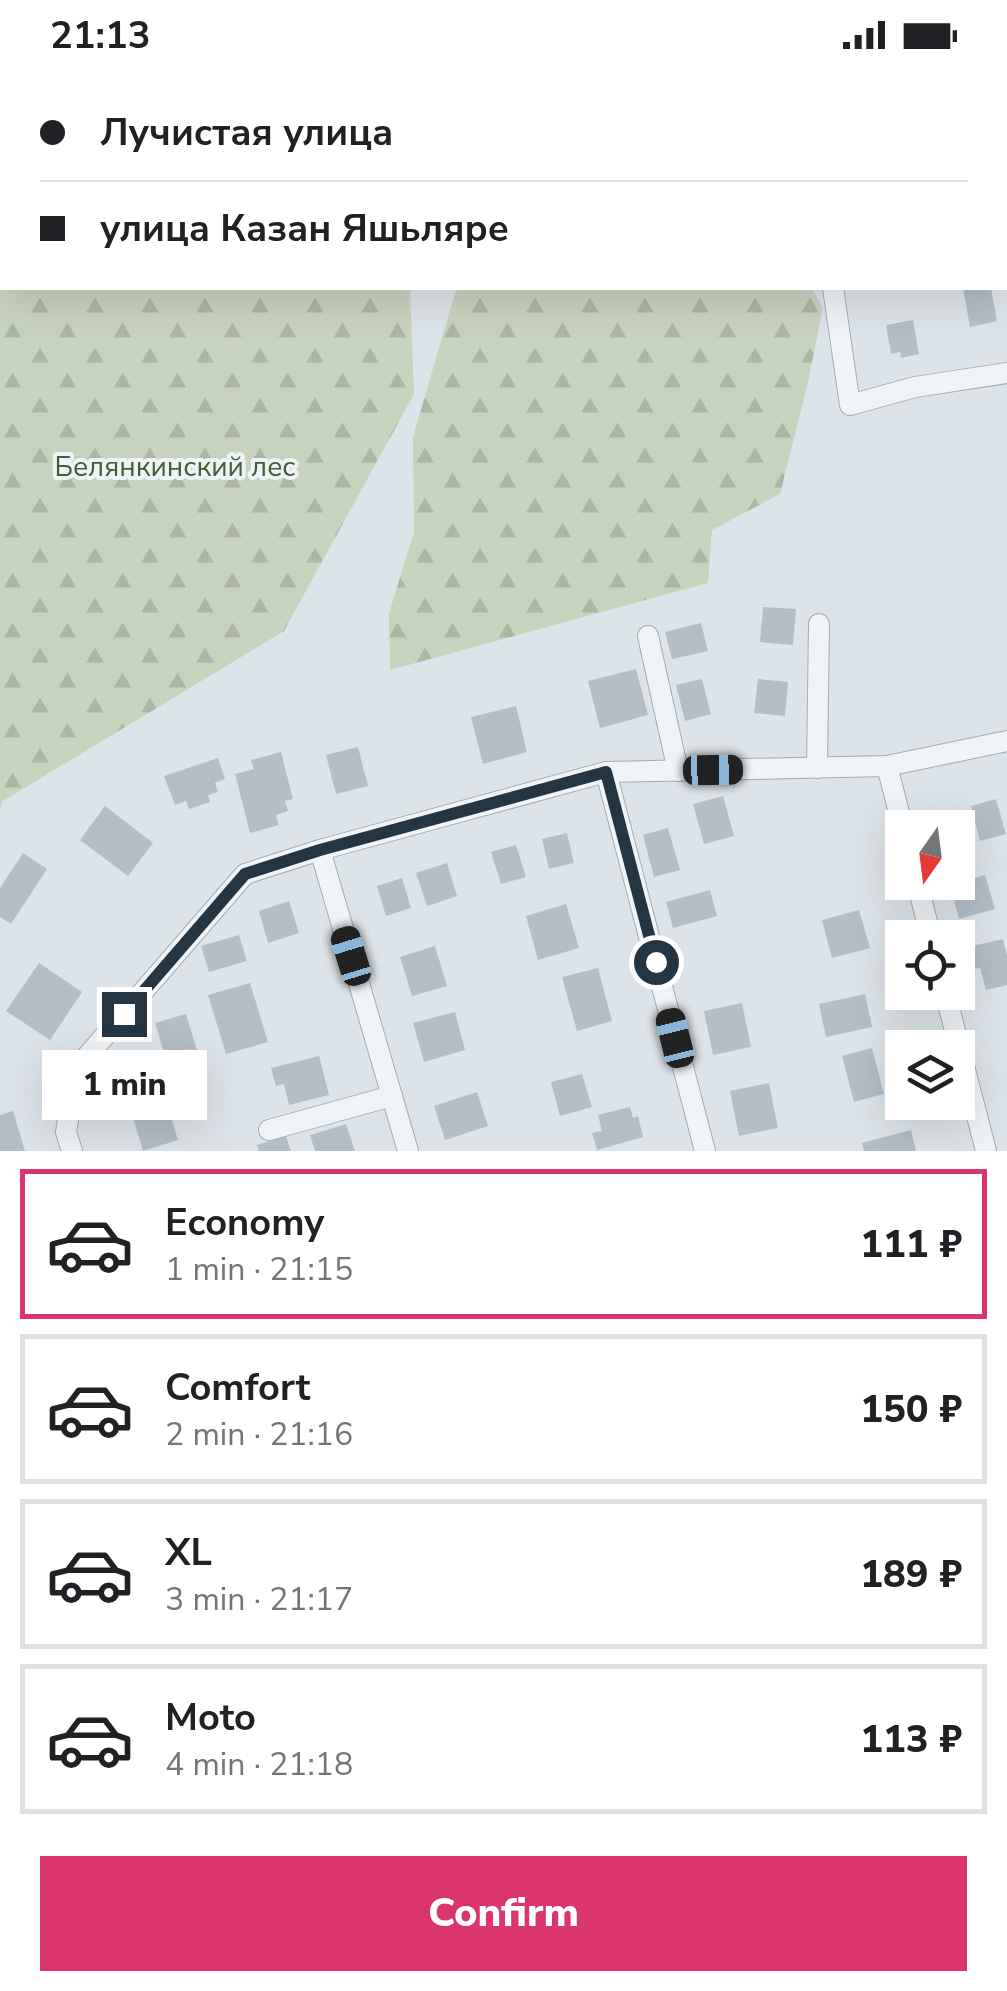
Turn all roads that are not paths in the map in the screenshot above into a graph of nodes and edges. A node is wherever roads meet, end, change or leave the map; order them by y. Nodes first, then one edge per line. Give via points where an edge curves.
1 (832, 290) edge
2 (1007, 373) edge
3 (819, 624) dead end
4 (648, 636) dead end
5 (1007, 740) edge
6 (887, 766) junction
7 (818, 768) junction
8 (678, 771) junction
9 (606, 772) junction
10 (898, 810) edge
11 (320, 850) junction
12 (950, 1010) edge
13 (392, 1096) junction
14 (269, 1130) dead end
15 (72, 1151) edge
16 (408, 1151) edge
17 (705, 1151) edge
18 (986, 1151) edge

1 - 2 street via 850,405
3 - 7 street
4 - 8 street
5 - 6 street
6 - 7 street
6 - 10 street
7 - 8 street
8 - 9 street
9 - 11 street
9 - 17 street
11 - 13 street
11 - 15 street via 245,874 76,1070 66,1132
12 - 18 street
13 - 14 street
13 - 16 street

